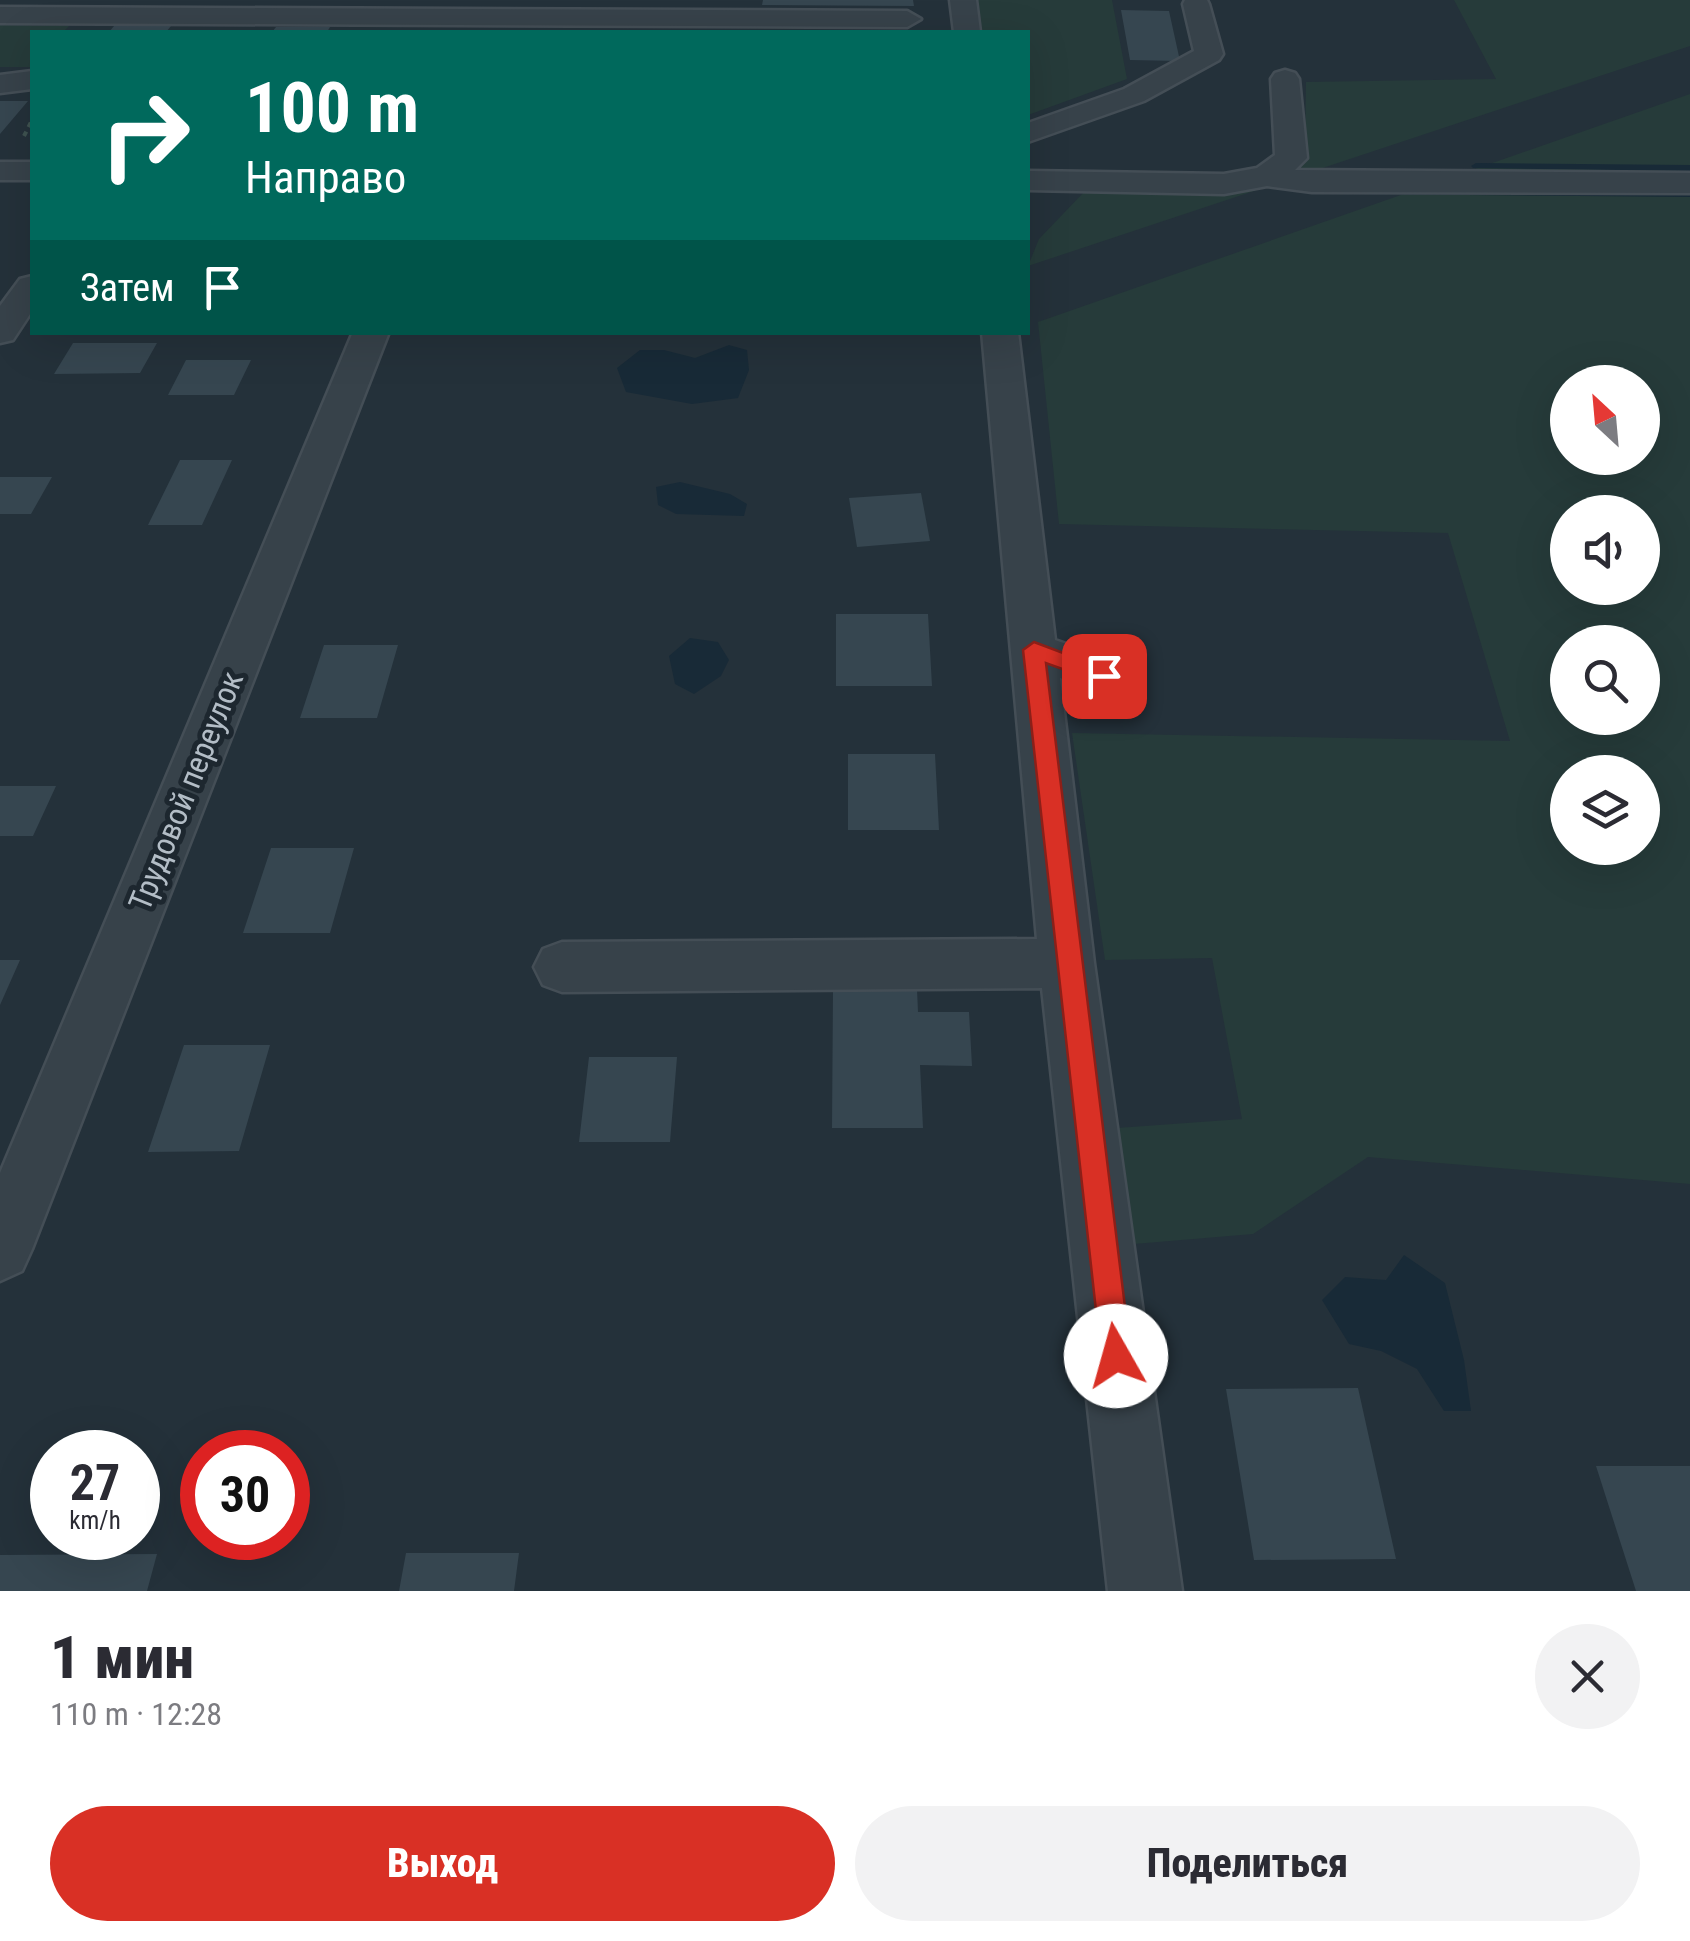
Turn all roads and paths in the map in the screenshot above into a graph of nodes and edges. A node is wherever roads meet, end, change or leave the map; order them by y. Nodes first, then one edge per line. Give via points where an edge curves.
1 (963, 0) edge
2 (1196, 4) dead end
3 (0, 15) edge
4 (227, 16) edge
5 (906, 19) dead end
6 (82, 24) edge
7 (355, 25) edge
8 (474, 26) edge
9 (718, 26) edge
10 (831, 26) edge
11 (966, 30) edge
12 (1285, 79) dead end
13 (30, 80) edge
14 (0, 84) edge
15 (1030, 131) edge
16 (0, 171) edge
17 (30, 171) edge
18 (1267, 176) junction
19 (1030, 181) edge
20 (1690, 183) edge
21 (370, 335) edge
22 (1000, 335) edge
23 (1034, 650) junction
24 (1104, 676) dead end
25 (1067, 963) junction
26 (562, 967) dead end
27 (0, 1249) edge
28 (1145, 1591) edge

1 - 11 street
2 - 15 street via 1209,54 1134,95
3 - 6 street
4 - 6 street
4 - 7 street
5 - 10 street
7 - 8 street
8 - 9 street
9 - 10 street
12 - 18 street via 1291,158
13 - 14 street
16 - 17 street
18 - 19 street via 1224,184
18 - 20 street via 1312,182
21 - 27 street, Трудовой переулок
22 - 23 street
23 - 24 street
23 - 25 street
25 - 26 street
25 - 28 street

